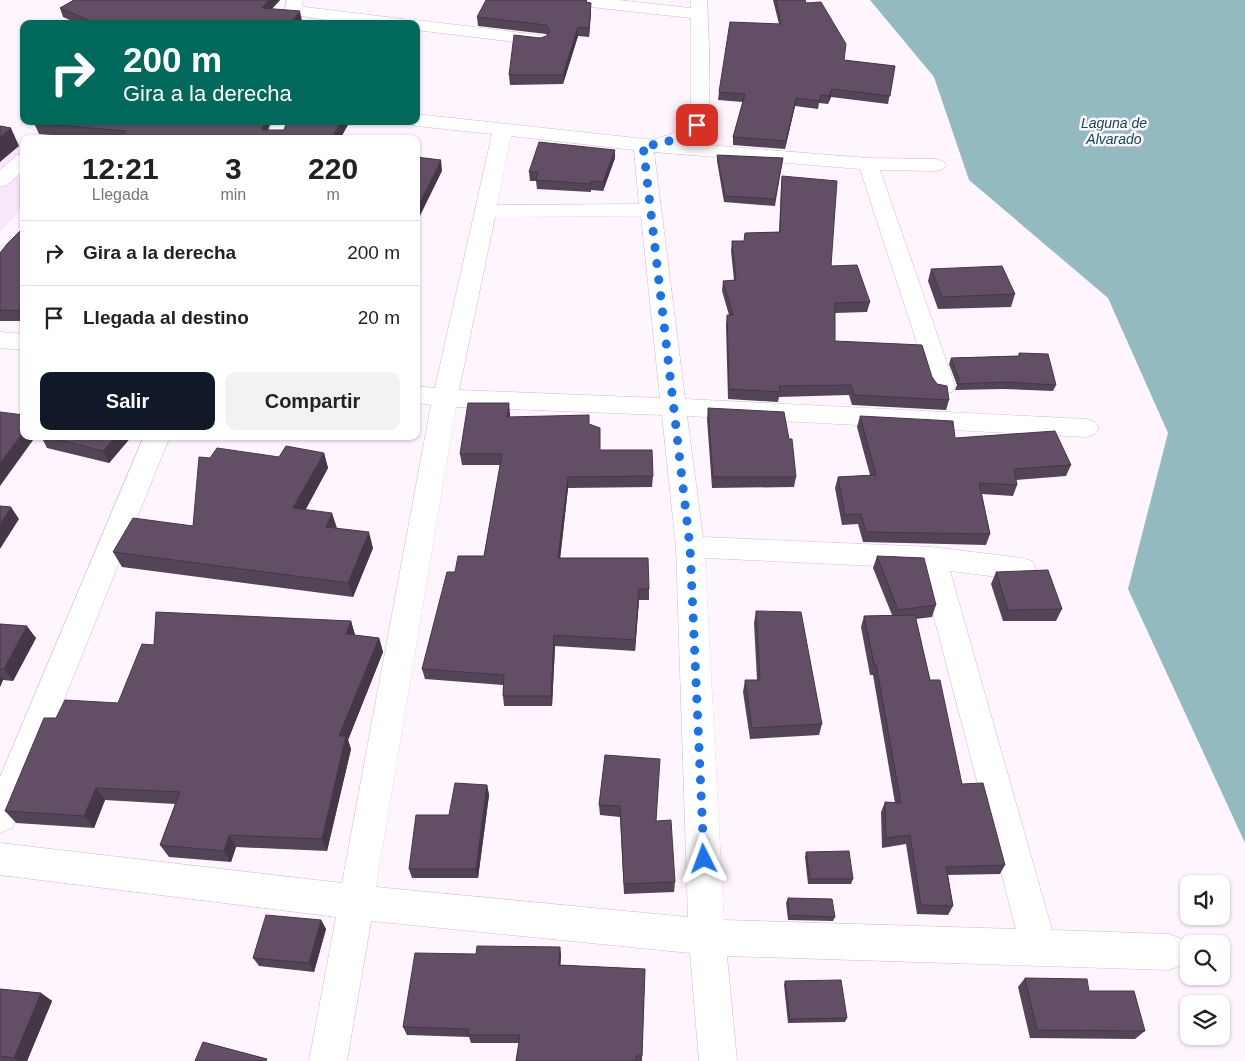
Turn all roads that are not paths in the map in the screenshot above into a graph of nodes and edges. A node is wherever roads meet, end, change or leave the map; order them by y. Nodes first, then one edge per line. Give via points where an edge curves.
1 (295, 0) edge
2 (574, 0) edge
3 (700, 7) edge
4 (370, 20) edge
5 (420, 25) edge
6 (540, 40) edge
7 (420, 120) edge
8 (503, 130) junction
9 (651, 145) junction
10 (20, 163) edge
11 (868, 164) junction
12 (936, 165) dead end
13 (0, 181) edge
14 (650, 210) junction
15 (485, 211) junction
16 (0, 340) edge
17 (20, 342) edge
18 (943, 386) edge
19 (420, 395) edge
20 (445, 398) junction
21 (674, 406) junction
22 (1086, 428) dead end
23 (155, 440) edge
24 (690, 547) junction
25 (932, 558) junction
26 (1022, 569) edge
27 (0, 817) edge
28 (0, 860) edge
29 (354, 902) junction
30 (708, 937) junction
31 (1038, 949) junction
32 (1169, 952) dead end
33 (328, 1061) edge
34 (718, 1061) edge

1 - 4 street via 293,9 304,12
2 - 3 street
3 - 9 street via 697,125 680,137
5 - 6 street
7 - 8 street
8 - 9 street
8 - 15 street
9 - 11 street
9 - 14 street
10 - 13 street
11 - 12 street
11 - 18 street
14 - 15 street
14 - 21 street
15 - 20 street
16 - 17 street
19 - 20 street
20 - 21 street
20 - 29 street
21 - 22 street
21 - 24 street
23 - 27 street
24 - 25 street
24 - 30 street
25 - 26 street
25 - 31 street
28 - 29 street
29 - 30 street
29 - 33 street
30 - 31 street
30 - 34 street
31 - 32 street

